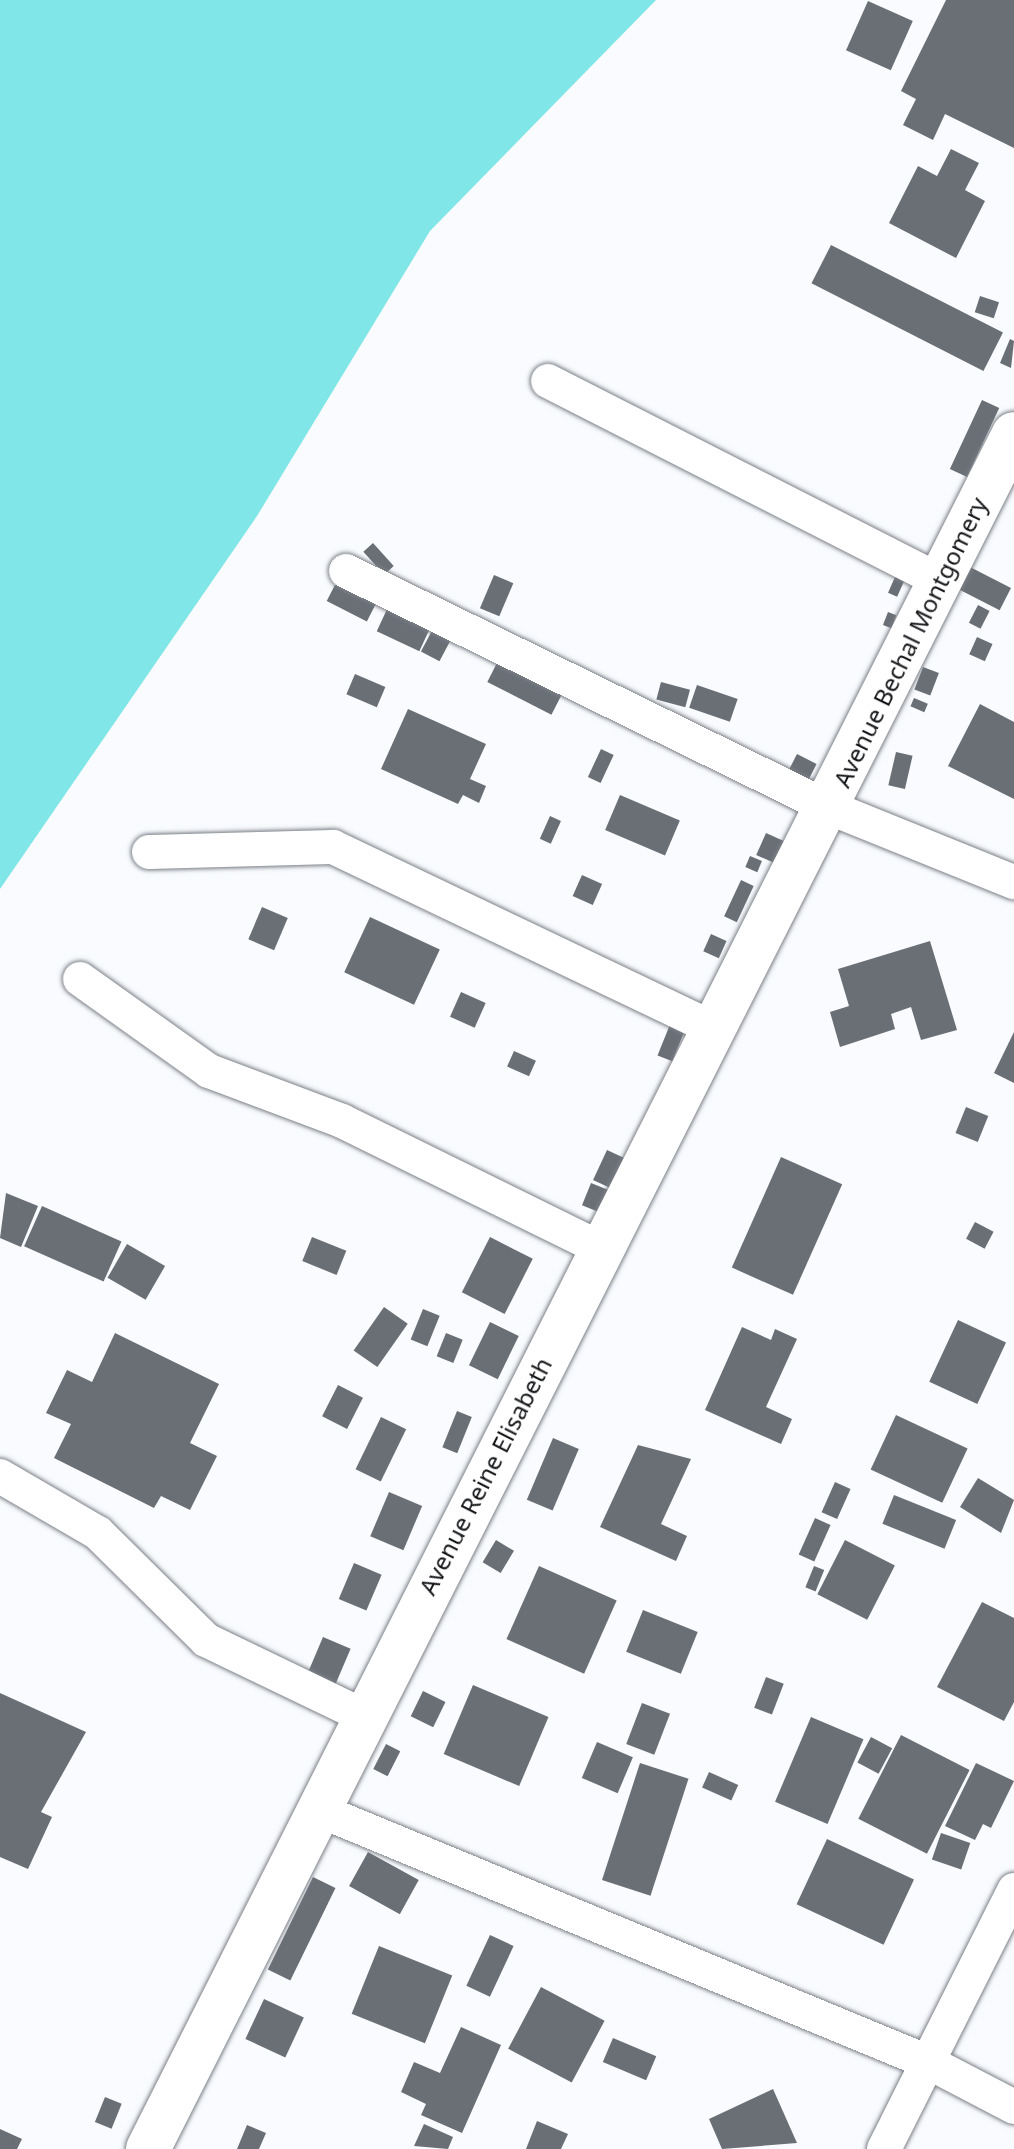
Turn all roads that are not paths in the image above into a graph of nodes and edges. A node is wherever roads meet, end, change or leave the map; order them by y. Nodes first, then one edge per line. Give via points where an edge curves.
1 (548, 381) dead end
2 (1014, 434) edge
3 (346, 571) dead end
4 (938, 580) junction
5 (828, 807) junction
6 (149, 852) dead end
7 (1014, 882) edge
8 (80, 979) dead end
9 (712, 1028) junction
10 (600, 1248) junction
11 (0, 1476) edge
12 (364, 1716) junction
13 (321, 1811) junction
14 (1014, 1890) edge
15 (928, 2062) junction
16 (1014, 2107) edge
17 (148, 2149) edge
18 (884, 2149) edge

1 - 4 street
2 - 4 street, Avenue Bechal Montgomery
3 - 5 street
4 - 5 street, Avenue Bechal Montgomery
5 - 7 street
5 - 9 street, Avenue Reine Elisabeth
6 - 9 street via 333,847
8 - 10 street via 209,1071 342,1121
9 - 10 street, Avenue Reine Elisabeth
10 - 12 street, Avenue Reine Elisabeth
11 - 12 street via 98,1533 206,1640
12 - 13 street, Avenue Reine Elisabeth
13 - 15 street
13 - 17 street, Avenue Reine Elisabeth
14 - 15 street
15 - 16 street
15 - 18 street

